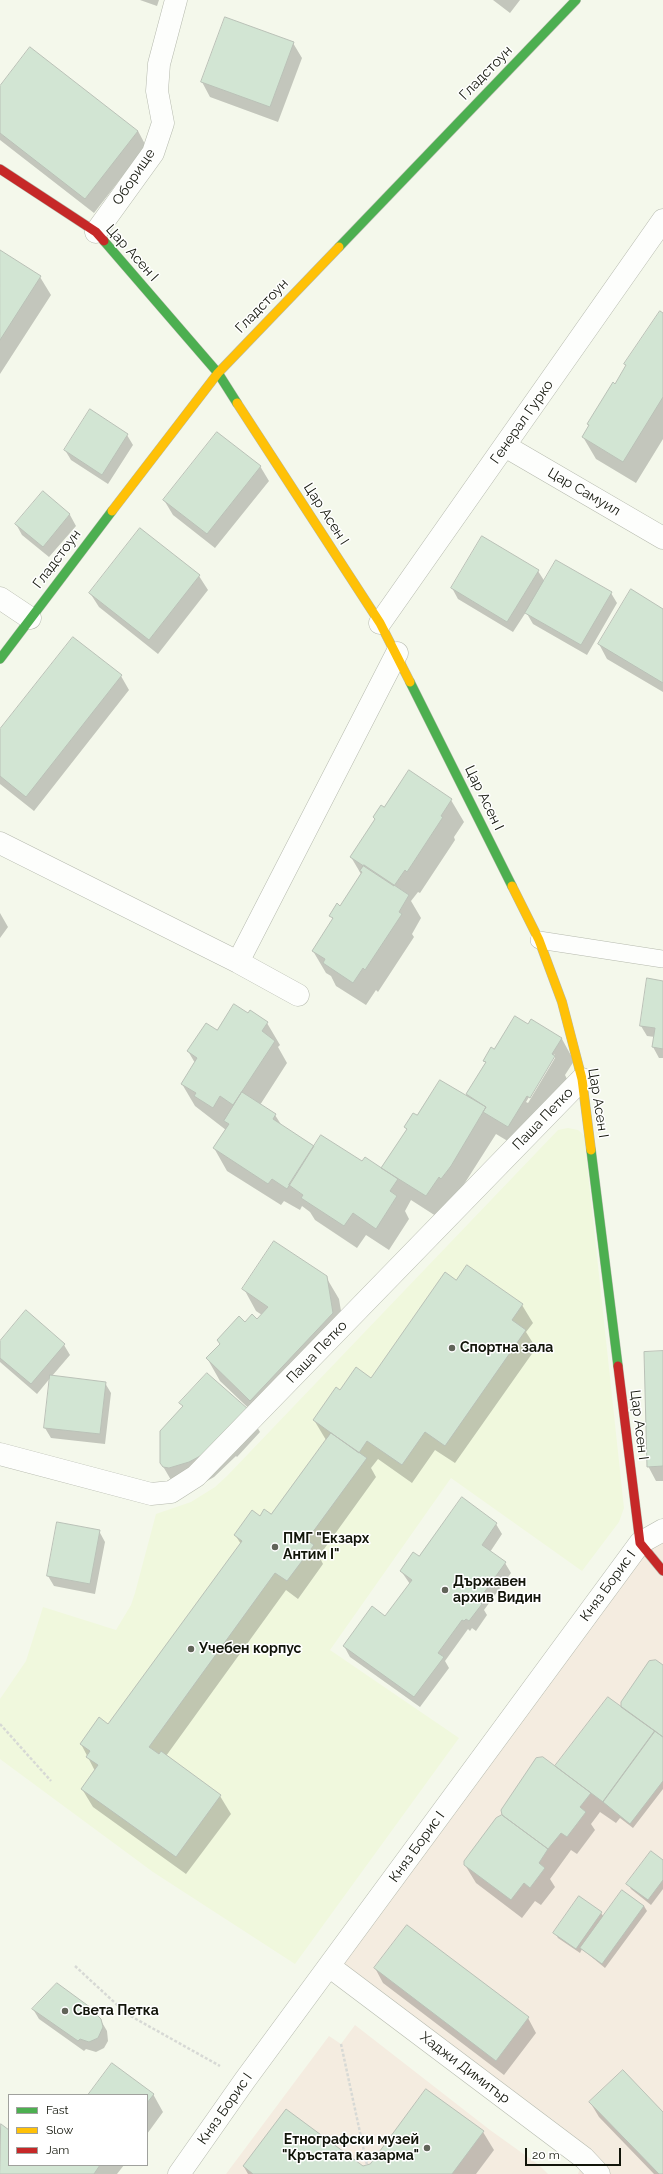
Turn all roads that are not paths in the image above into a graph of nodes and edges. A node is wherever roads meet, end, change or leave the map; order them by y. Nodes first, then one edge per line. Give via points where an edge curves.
1 (176, 0) edge
2 (576, 0) edge
3 (0, 169) edge
4 (663, 220) edge
5 (96, 232) junction
6 (218, 373) junction
7 (505, 446) junction
8 (663, 538) edge
9 (0, 598) edge
10 (30, 618) junction
11 (380, 623) junction
12 (397, 653) junction
13 (0, 660) edge
14 (0, 843) edge
15 (539, 940) junction
16 (663, 959) edge
17 (238, 962) junction
18 (298, 995) dead end
19 (582, 1079) junction
20 (0, 1454) edge
21 (663, 1530) edge
22 (640, 1543) junction
23 (663, 1571) edge
24 (329, 1966) junction
25 (179, 2174) edge
26 (599, 2174) edge

1 - 5 street, Оборище via 160,64 157,92 163,123 153,153
2 - 6 street, Гладстоун
3 - 5 street, Цар Асен I
4 - 7 street, Генерал Гурко
5 - 6 street, Цар Асен I
6 - 10 street, Гладстоун
6 - 11 street, Цар Асен I
7 - 8 street, Цар Самуил
7 - 11 street, Генерал Гурко
9 - 10 street
10 - 13 street, Гладстоун
11 - 12 street, Цар Асен I
12 - 15 street, Цар Асен I
12 - 17 street
14 - 17 street
15 - 16 lane
15 - 19 street, Цар Асен I via 562,1002
17 - 18 street
19 - 20 street, Паша Петко via 202,1471 171,1492 151,1494
19 - 22 street, Цар Асен I
21 - 22 street, Княз Борис I
22 - 23 street
22 - 24 street, Княз Борис I
24 - 25 street, Княз Борис I
24 - 26 street, Хаджи Димитър via 584,2158

